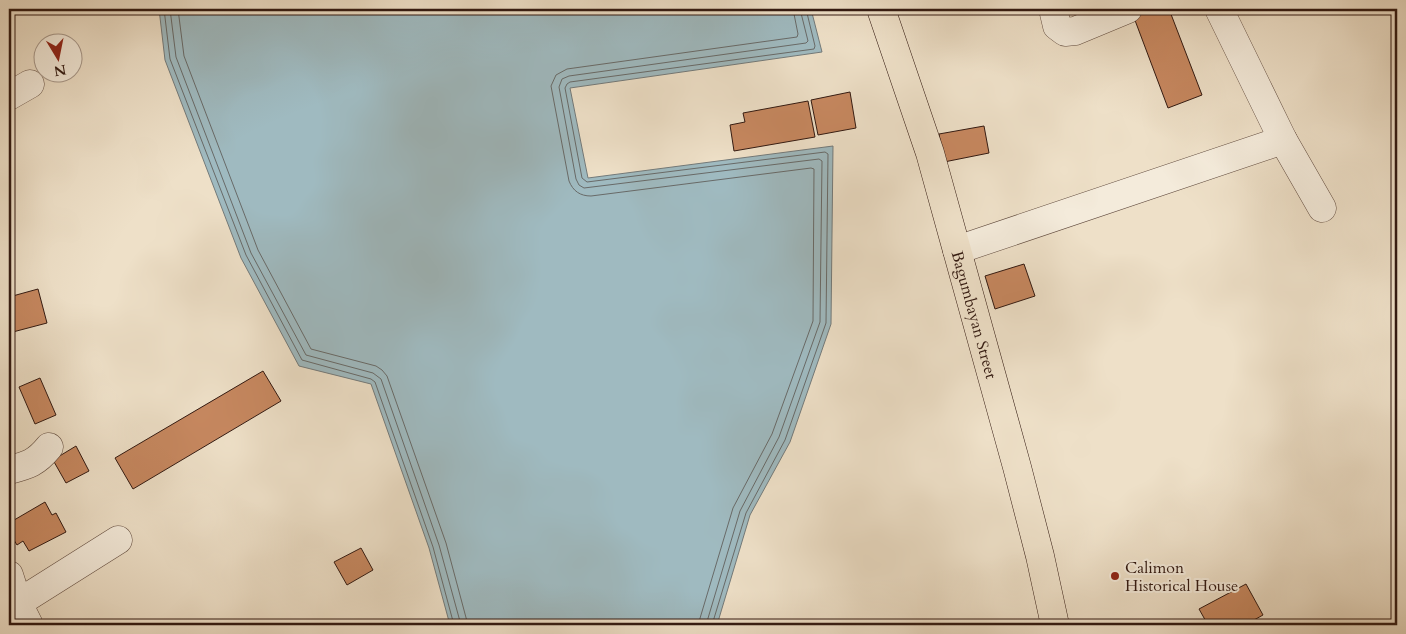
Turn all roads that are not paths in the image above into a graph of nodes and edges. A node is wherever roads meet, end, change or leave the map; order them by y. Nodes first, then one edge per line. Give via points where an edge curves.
1 (881, 9) edge
2 (1053, 9) edge
3 (1128, 9) edge
4 (1219, 9) edge
5 (1284, 140) junction
6 (1322, 208) dead end
7 (957, 250) junction
8 (48, 446) dead end
9 (9, 470) edge
10 (118, 540) dead end
11 (9, 575) edge
12 (24, 614) edge
13 (1055, 625) edge

1 - 7 main road, Bagumbayan Street via 930,153
2 - 3 street via 1057,26 1065,32 1075,32
4 - 5 street
5 - 6 street
5 - 7 street
7 - 13 main road, Bagumbayan Street via 1040,556
8 - 9 street via 42,456 30,464
10 - 12 street
11 - 12 street

